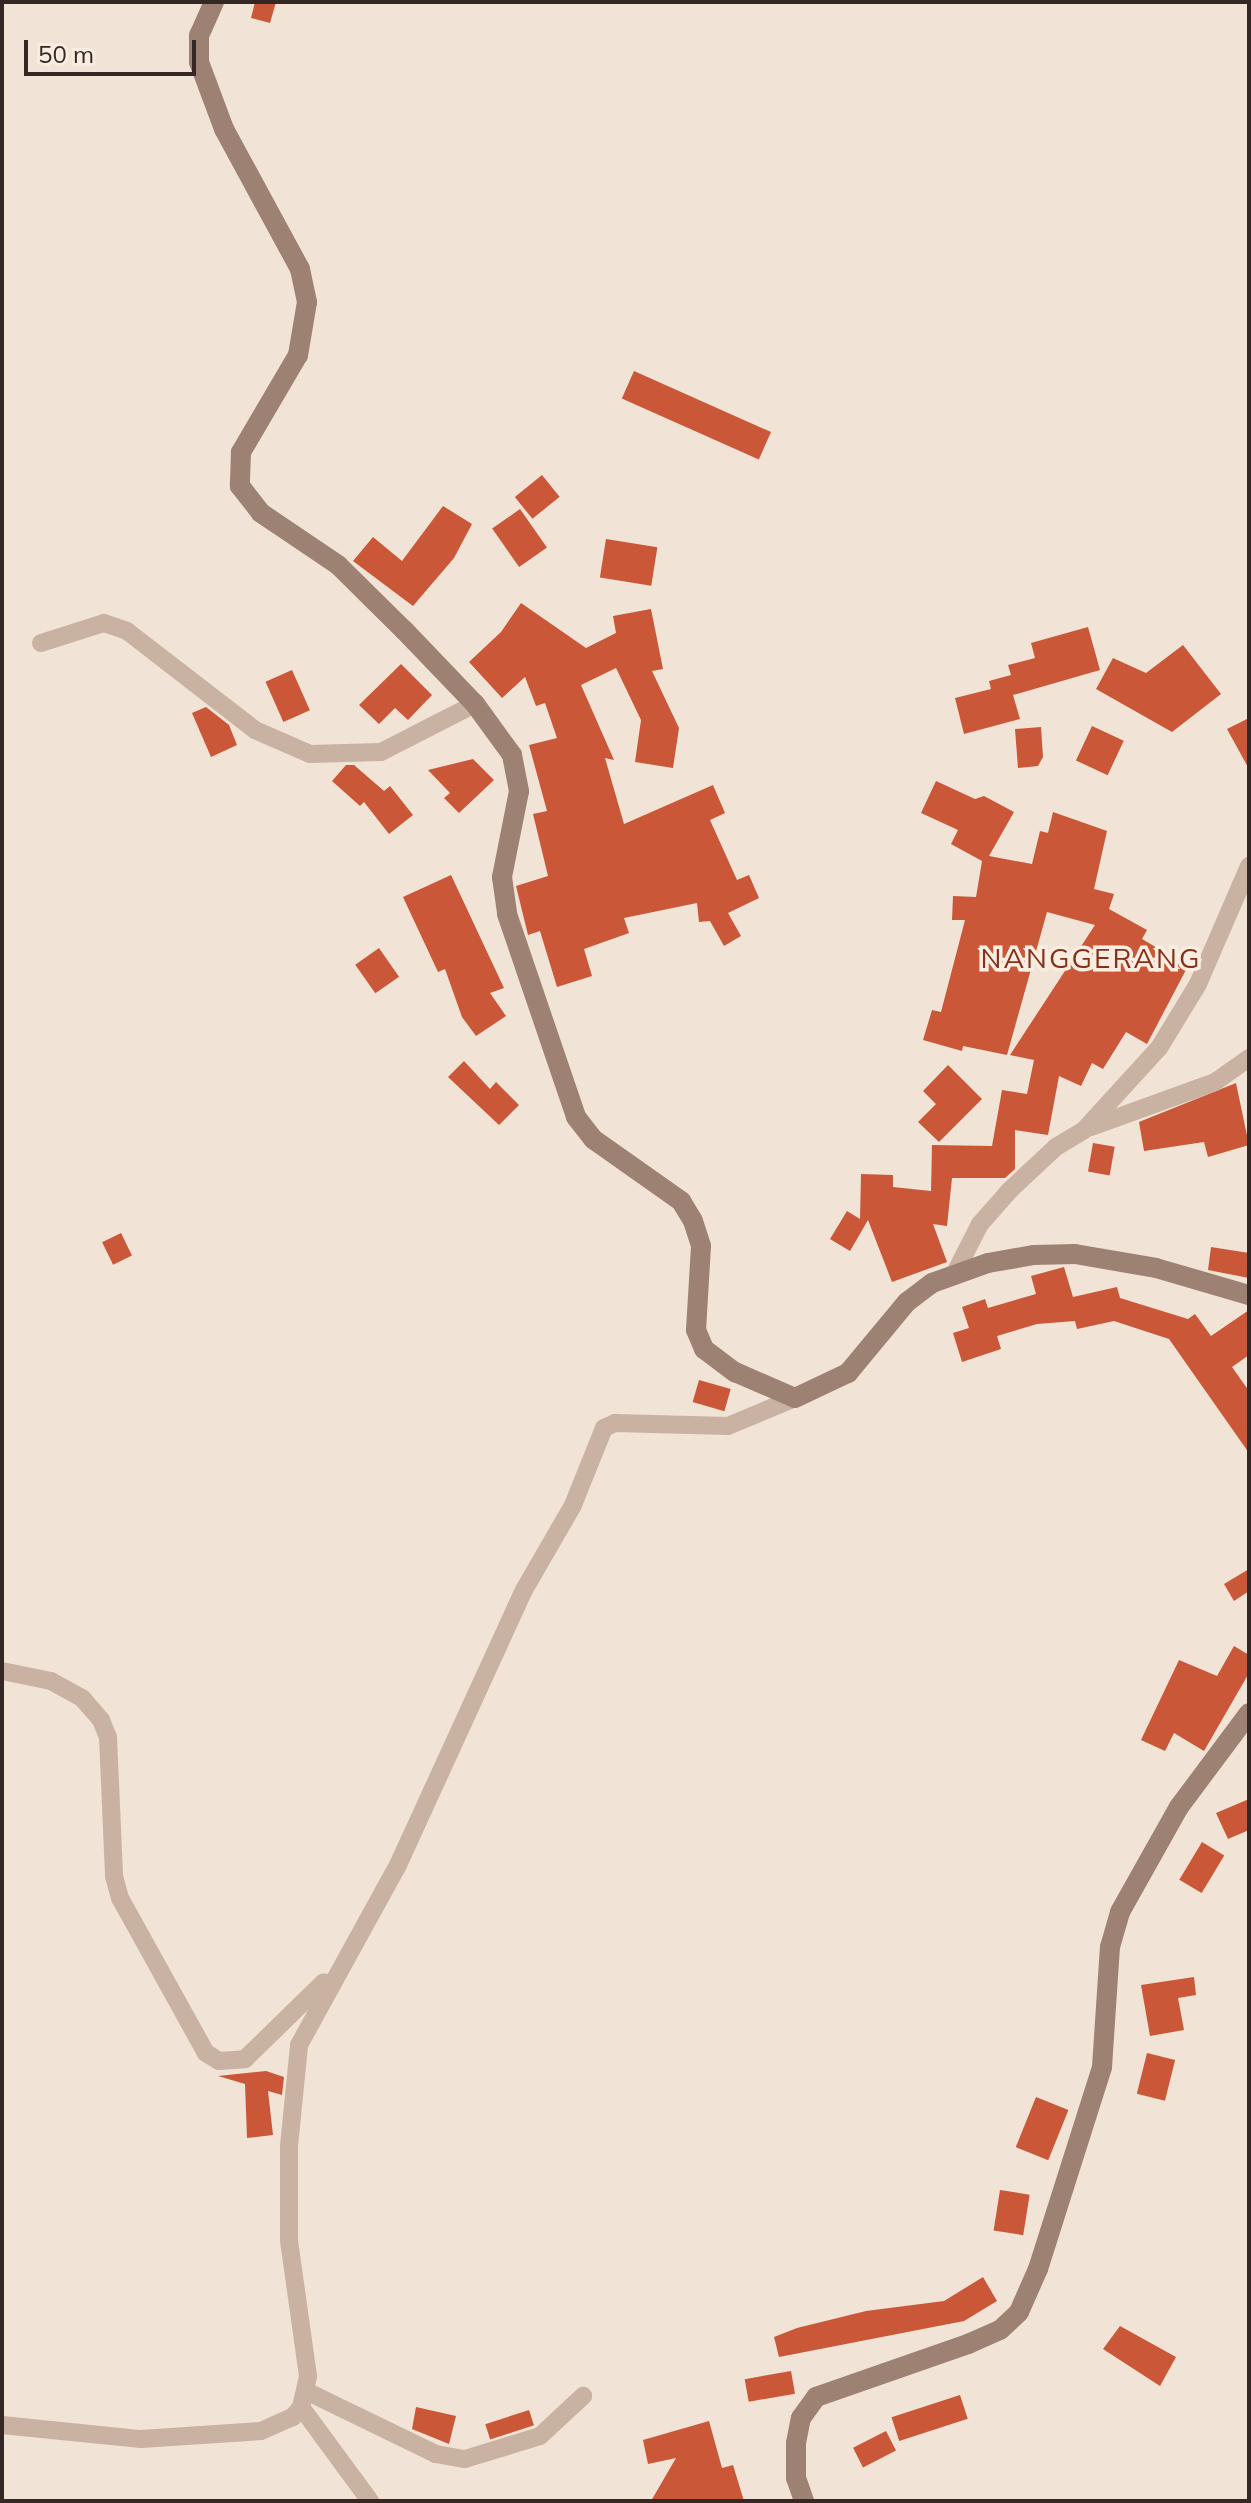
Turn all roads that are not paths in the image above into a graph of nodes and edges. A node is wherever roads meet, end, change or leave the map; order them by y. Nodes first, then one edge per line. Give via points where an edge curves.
1 (214, 2) edge
2 (41, 643) dead end
3 (475, 704) junction
4 (1249, 866) edge
5 (1249, 1058) edge
6 (1084, 1130) junction
7 (955, 1273) junction
8 (1249, 1295) edge
9 (795, 1398) junction
10 (2, 1671) edge
11 (1249, 1713) edge
12 (338, 1969) junction
13 (583, 2396) dead end
14 (303, 2399) junction
15 (2, 2425) edge
16 (370, 2501) edge
17 (804, 2501) edge

1 - 3 street via 199,35 199,62 224,129 300,269 307,302 298,355 241,452 240,486 261,513 338,565
2 - 3 street via 104,623 127,631 255,730 310,754 381,752
3 - 9 street via 512,755 520,776 503,894 576,1117 593,1139 681,1201 693,1221 701,1246 696,1330 704,1349 735,1372
4 - 6 street via 1198,984 1159,1048
5 - 6 street via 1215,1082
6 - 7 street via 1056,1147 1010,1190 980,1224
7 - 8 street via 1034,1255 1075,1254 1168,1271
7 - 9 street via 907,1302 848,1373
9 - 12 street via 728,1426 615,1423 604,1428 573,1505 524,1590 398,1865
10 - 12 street via 51,1681 82,1698 101,1720 108,1737 114,1876 120,1898 206,2053 228,2062 253,2054
11 - 17 street via 1179,1807 1120,1912 1110,1947 1102,2067 1038,2269 1019,2312 1000,2330 968,2344 816,2397 801,2418 796,2443 796,2478
12 - 14 street via 299,2045 292,2087 289,2240 308,2376
13 - 14 street via 540,2436 465,2459 436,2454
14 - 15 street via 293,2417 261,2431 86,2436
14 - 16 street

